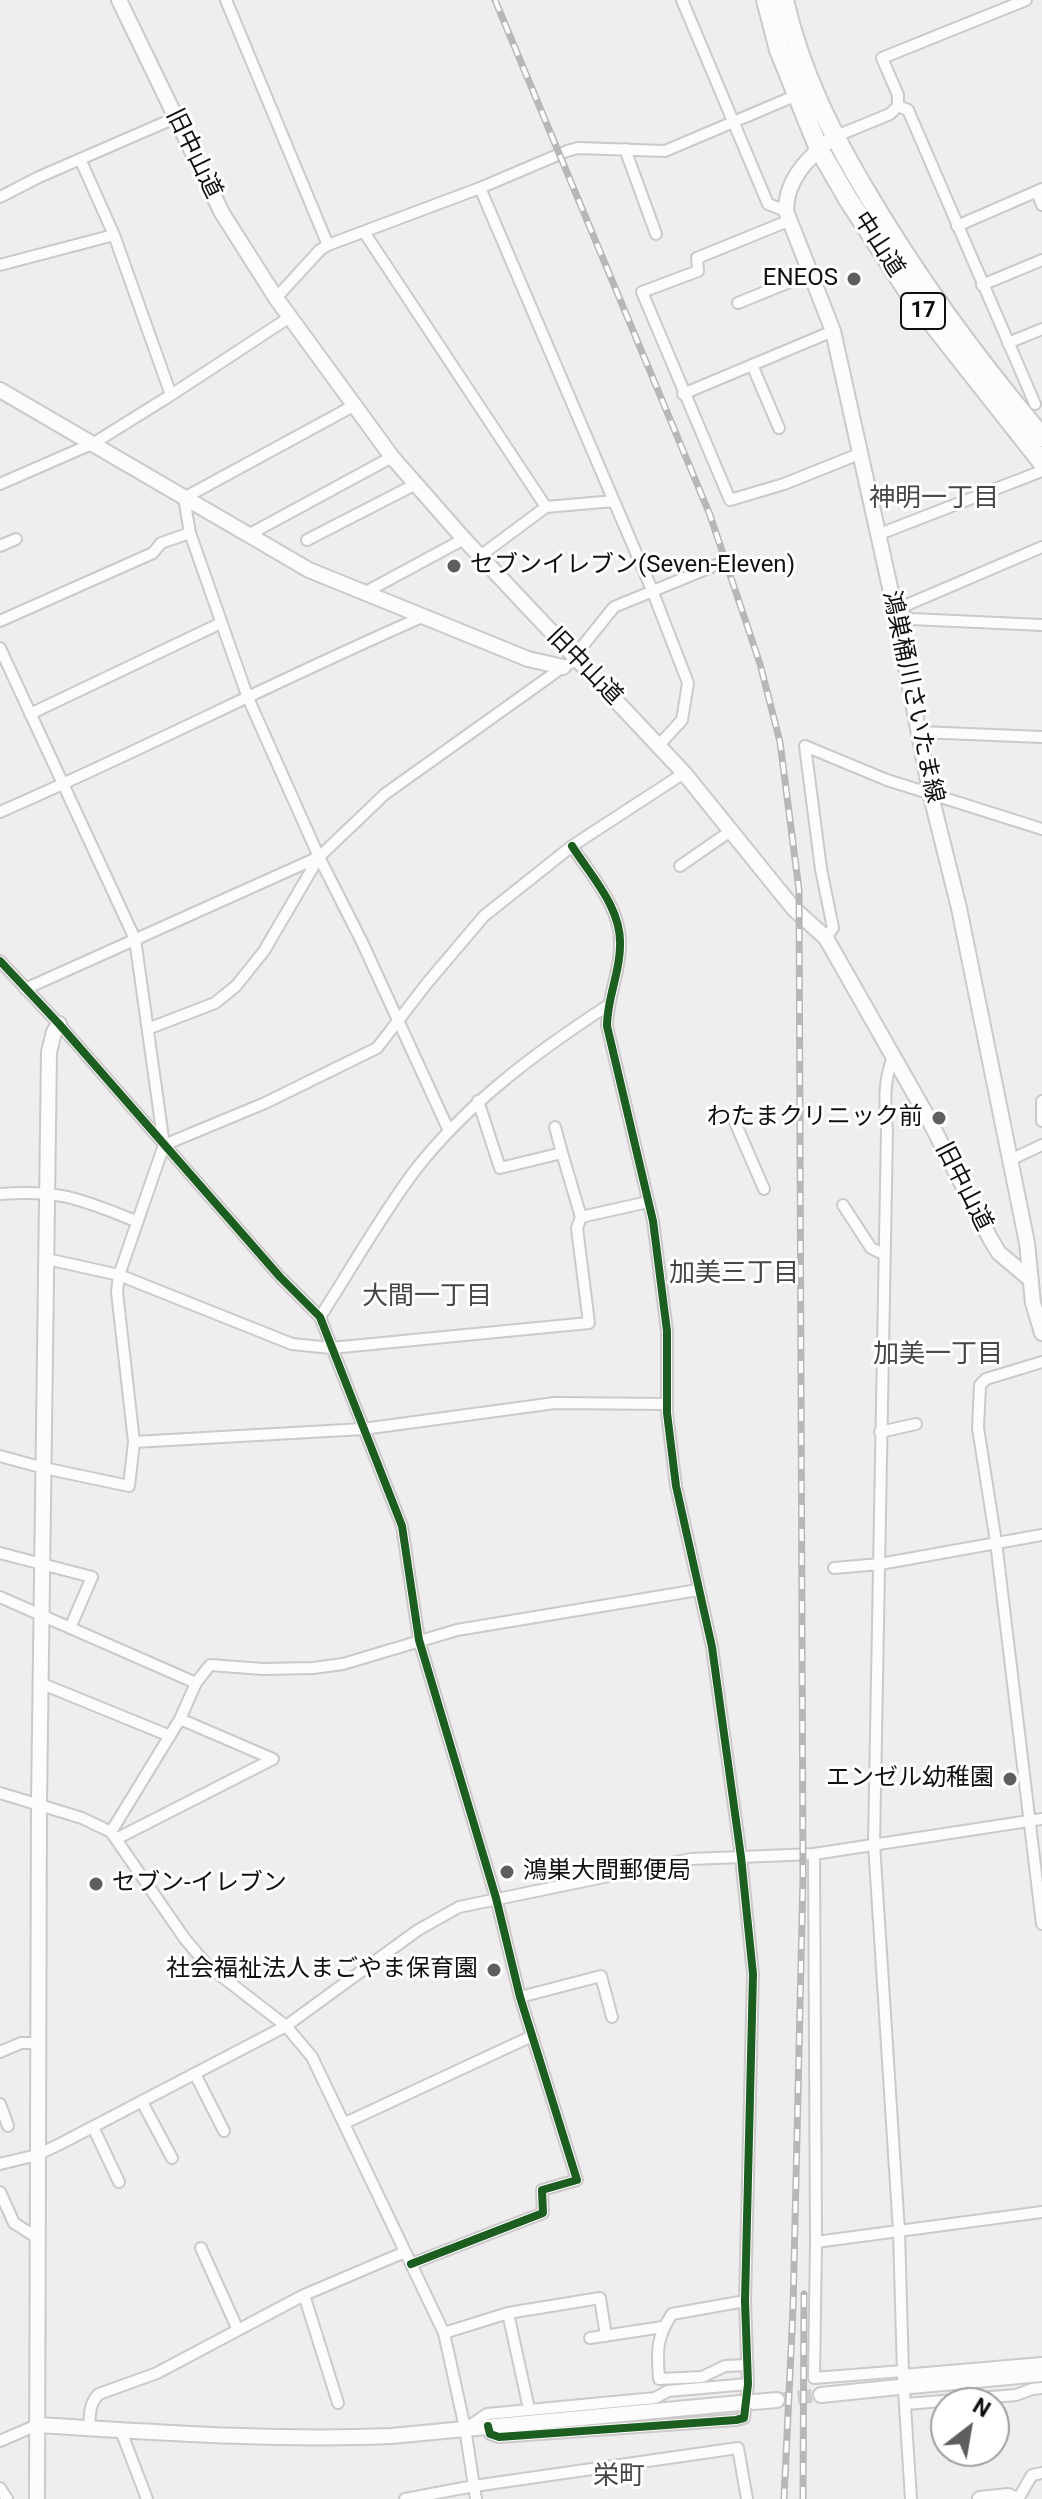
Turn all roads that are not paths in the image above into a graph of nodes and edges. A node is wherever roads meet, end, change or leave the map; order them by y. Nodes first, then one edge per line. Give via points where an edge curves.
1 (119, 0) edge
2 (226, 0) edge
3 (682, 0) edge
4 (766, 0) edge
5 (784, 0) edge
6 (1026, 0) edge
7 (797, 95) junction
8 (898, 106) junction
9 (175, 118) junction
10 (733, 123) junction
11 (826, 143) junction
12 (625, 149) junction
13 (80, 159) junction
14 (480, 188) junction
15 (1039, 190) edge
16 (0, 197) edge
17 (1042, 205) edge
18 (787, 216) junction
19 (957, 226) junction
20 (364, 232) junction
21 (656, 234) dead end
22 (114, 235) junction
23 (328, 245) junction
24 (1042, 260) edge
25 (0, 265) edge
26 (809, 274) junction
27 (982, 285) junction
28 (276, 298) junction
29 (738, 303) dead end
30 (290, 317) junction
31 (1042, 329) edge
32 (833, 331) junction
33 (1008, 343) junction
34 (752, 365) junction
35 (0, 390) edge
36 (683, 394) junction
37 (171, 395) junction
38 (355, 405) junction
39 (1032, 405) edge
40 (779, 428) dead end
41 (1042, 437) edge
42 (94, 443) junction
43 (859, 454) junction
44 (392, 457) junction
45 (1042, 462) edge
46 (1042, 471) edge
47 (0, 484) edge
48 (416, 484) junction
49 (184, 498) junction
50 (614, 501) junction
51 (546, 507) junction
52 (190, 533) junction
53 (250, 534) junction
54 (877, 535) junction
55 (16, 539) dead end
56 (464, 539) junction
57 (307, 540) dead end
58 (0, 546) edge
59 (1042, 547) edge
60 (480, 556) junction
61 (721, 563) dead end
62 (652, 590) junction
63 (363, 594) junction
64 (895, 610) junction
65 (422, 617) junction
66 (0, 621) edge
67 (221, 623) junction
68 (1042, 625) edge
69 (1, 652) edge
70 (577, 660) junction
71 (563, 667) junction
72 (248, 698) junction
73 (30, 714) junction
74 (919, 732) junction
75 (1042, 737) edge
76 (659, 745) junction
77 (684, 773) junction
78 (63, 784) junction
79 (931, 796) junction
80 (0, 812) edge
81 (1042, 829) edge
82 (732, 830) junction
83 (572, 846) junction
84 (319, 857) junction
85 (680, 866) dead end
86 (826, 938) junction
87 (135, 939) junction
88 (0, 961) edge
89 (25, 989) junction
90 (607, 1006) junction
91 (397, 1019) junction
92 (59, 1024) junction
93 (150, 1028) junction
94 (893, 1057) junction
95 (478, 1101) junction
96 (1042, 1101) edge
97 (734, 1120) dead end
98 (1042, 1121) edge
99 (555, 1127) dead end
100 (449, 1131) junction
101 (164, 1145) junction
102 (1042, 1145) edge
103 (562, 1153) junction
104 (1010, 1160) junction
105 (764, 1189) dead end
106 (47, 1192) junction
107 (0, 1194) edge
108 (648, 1202) junction
109 (843, 1205) dead end
110 (581, 1217) junction
111 (136, 1221) junction
112 (883, 1254) junction
113 (47, 1259) junction
114 (119, 1275) junction
115 (1031, 1280) junction
116 (320, 1317) junction
117 (1042, 1333) edge
118 (331, 1348) junction
119 (1042, 1362) edge
120 (667, 1404) junction
121 (916, 1424) dead end
122 (363, 1429) junction
123 (880, 1432) junction
124 (134, 1442) junction
125 (0, 1456) edge
126 (44, 1468) junction
127 (1042, 1535) edge
128 (996, 1542) junction
129 (0, 1553) edge
130 (880, 1564) junction
131 (43, 1565) junction
132 (834, 1568) dead end
133 (698, 1590) junction
134 (0, 1597) edge
135 (42, 1617) junction
136 (70, 1628) junction
137 (419, 1640) junction
138 (40, 1683) junction
139 (196, 1683) junction
140 (180, 1719) junction
141 (170, 1736) junction
142 (0, 1793) edge
143 (39, 1803) junction
144 (1036, 1820) edge
145 (114, 1836) junction
146 (874, 1844) junction
147 (814, 1854) junction
148 (741, 1857) junction
149 (496, 1898) junction
150 (1042, 1924) edge
151 (520, 1997) junction
152 (612, 2017) dead end
153 (286, 2026) junction
154 (532, 2036) junction
155 (38, 2043) junction
156 (0, 2052) edge
157 (195, 2074) junction
158 (142, 2102) junction
159 (0, 2104) edge
160 (345, 2123) junction
161 (8, 2126) dead end
162 (93, 2127) junction
163 (224, 2131) dead end
164 (37, 2155) junction
165 (172, 2158) dead end
166 (0, 2164) edge
167 (119, 2182) dead end
168 (0, 2192) edge
169 (1042, 2212) edge
170 (899, 2231) junction
171 (36, 2237) junction
172 (816, 2242) junction
173 (201, 2248) dead end
174 (405, 2252) junction
175 (411, 2264) junction
176 (304, 2295) junction
177 (745, 2301) junction
178 (508, 2313) junction
179 (663, 2327) junction
180 (238, 2330) junction
181 (444, 2333) junction
182 (606, 2336) junction
183 (590, 2338) dead end
184 (1042, 2363) edge
185 (747, 2365) junction
186 (1042, 2374) edge
187 (904, 2380) junction
188 (748, 2384) junction
189 (1042, 2388) edge
190 (821, 2395) tunnel mouth
191 (777, 2400) tunnel mouth
192 (338, 2403) dead end
193 (906, 2404) junction
194 (746, 2408) junction
195 (529, 2409) junction
196 (37, 2425) junction
197 (89, 2428) junction
198 (465, 2428) junction
199 (121, 2431) junction
200 (0, 2441) edge
201 (1042, 2473) edge
202 (474, 2486) junction
203 (0, 2488) edge
204 (7, 2499) edge
205 (37, 2499) edge
206 (147, 2499) edge
207 (405, 2499) edge
208 (476, 2499) edge
209 (747, 2499) edge
210 (911, 2499) edge
211 (980, 2499) edge
212 (1017, 2499) edge

1 - 9 street, 旧中山道
2 - 23 street
3 - 10 street
4 - 7 highway, 中山道 / 17
5 - 11 highway, 中山道 / 17
6 - 8 street via 882,58
7 - 10 street
7 - 11 highway, 中山道 / 17
8 - 11 street
8 - 19 street via 908,110
9 - 13 street
9 - 28 street, 旧中山道 via 222,213
10 - 12 street via 665,151
10 - 18 street via 768,204
11 - 18 street via 796,174 786,201
11 - 39 highway, 中山道 / 17 via 958,335
11 - 45 highway, 中山道 / 17 via 911,296
12 - 14 street via 578,148
12 - 21 street
13 - 16 street
13 - 22 street
14 - 20 street
14 - 50 street
15 - 17 street
15 - 19 street
18 - 26 street, 鴻巣桶川さいたま線
18 - 36 street via 697,258 698,271 642,292
19 - 27 street
20 - 23 street
20 - 51 street
22 - 25 street
22 - 37 street
23 - 28 street
24 - 27 street
26 - 29 street
26 - 32 street, 鴻巣桶川さいたま線
27 - 33 street
28 - 30 street, 旧中山道
30 - 37 street
30 - 38 street, 旧中山道
31 - 33 street
32 - 34 street
32 - 43 street, 鴻巣桶川さいたま線
33 - 39 street
34 - 36 street
34 - 40 street
35 - 42 street
36 - 43 street via 730,500
37 - 42 street
38 - 44 street, 旧中山道
38 - 49 street
39 - 41 highway, 中山道 / 17
42 - 47 street
42 - 49 street
43 - 54 street, 鴻巣桶川さいたま線
44 - 48 street, 旧中山道
44 - 53 street
46 - 54 street
48 - 56 street, 旧中山道
48 - 57 street
49 - 52 street
49 - 53 street
50 - 51 street
50 - 62 street
51 - 60 street
52 - 66 street
52 - 67 street
53 - 63 street via 309,570
54 - 64 street, 鴻巣桶川さいたま線
55 - 58 street
56 - 60 street, 旧中山道
56 - 63 street
59 - 64 street
60 - 70 street, 旧中山道
61 - 62 street
62 - 70 street via 614,607
62 - 76 street via 688,683 682,720
63 - 65 street
64 - 68 street via 911,619
64 - 74 street, 鴻巣桶川さいたま線
65 - 71 street via 528,659
65 - 72 street
67 - 72 street
67 - 73 street
69 - 73 street
70 - 71 street
70 - 76 street, 旧中山道
71 - 84 street via 385,794
72 - 78 street
72 - 84 street
73 - 78 street
74 - 75 street
74 - 79 street, 鴻巣桶川さいたま線
76 - 77 street, 旧中山道
77 - 82 street, 旧中山道
77 - 83 street
78 - 80 street
78 - 87 street
79 - 81 street
79 - 86 street via 805,746 833,928
79 - 104 street, 鴻巣桶川さいたま線
82 - 85 street
82 - 86 street, 旧中山道 via 794,909
83 - 90 street via 602,889 619,927 621,948
83 - 91 street via 484,916
84 - 87 street
84 - 91 street
84 - 93 street via 264,951 236,986 215,1003
86 - 94 street, 旧中山道
87 - 89 street
87 - 93 street
88 - 89 street
89 - 92 street
90 - 95 street
90 - 108 street via 607,1026
91 - 100 street
91 - 101 street via 377,1048
92 - 101 street
92 - 106 street via 49,1052
93 - 101 street
94 - 112 street via 884,1091
94 - 115 street, 旧中山道 via 999,1253
95 - 100 street
95 - 103 street via 500,1168
96 - 98 street
97 - 105 street
99 - 103 street
100 - 116 street via 412,1175
101 - 111 street
101 - 116 street
102 - 104 street
103 - 110 street
104 - 115 street, 鴻巣桶川さいたま線
106 - 107 street
106 - 111 street via 73,1196
106 - 113 street
108 - 110 street
108 - 120 street via 664,1303
109 - 112 street via 871,1248
110 - 118 street via 577,1228 589,1323
111 - 114 street
112 - 123 street
113 - 114 street
113 - 126 street
114 - 118 street via 292,1344
114 - 124 street
115 - 117 street
116 - 118 street
118 - 122 street
119 - 128 street via 980,1385 978,1428
120 - 122 street via 555,1403
120 - 133 street via 676,1486
121 - 123 street
122 - 124 street
122 - 137 street via 402,1526
123 - 130 street
124 - 126 street via 129,1486
125 - 126 street
126 - 131 street
127 - 128 street
128 - 130 street
128 - 144 street
129 - 131 street
130 - 132 street
130 - 146 street
131 - 135 street
131 - 136 street via 92,1577
133 - 137 street
133 - 148 street via 712,1647
134 - 135 street
135 - 136 street
135 - 138 street
136 - 139 street
137 - 139 street via 313,1668 210,1665
137 - 149 street
138 - 141 street
138 - 143 street
139 - 140 street
140 - 141 street
140 - 145 street via 273,1759
141 - 145 street
142 - 143 street
143 - 145 street
143 - 155 street
144 - 146 street
144 - 150 street
145 - 153 street via 207,1965
146 - 147 street
146 - 170 street
147 - 148 street
147 - 172 street
148 - 149 street via 691,1859
148 - 177 street via 753,1974
149 - 151 street
149 - 153 street via 459,1907 418,1930
151 - 152 street via 601,1976
151 - 154 street
153 - 157 street
153 - 160 street via 312,2057
154 - 160 street
154 - 175 street via 577,2180 542,2190 543,2213
155 - 156 street
155 - 164 street
157 - 158 street
157 - 163 street
158 - 162 street
158 - 165 street
159 - 161 street
160 - 174 street
162 - 164 street
162 - 167 street
164 - 166 street
164 - 171 street
168 - 171 street via 14,2223
169 - 170 street
170 - 172 street
170 - 187 street
171 - 196 street
172 - 187 street via 814,2378
173 - 180 street
174 - 175 street
174 - 176 street
175 - 181 street
176 - 180 street
176 - 192 street
177 - 179 street via 672,2314
177 - 185 street
178 - 181 street
178 - 182 street via 600,2298
178 - 195 street
179 - 182 street
179 - 185 street via 657,2345 659,2379 702,2377 725,2366
180 - 197 street via 157,2373 99,2394 90,2408
181 - 198 street
182 - 183 street
184 - 187 street
185 - 188 street
186 - 187 street
187 - 190 street
187 - 193 street
188 - 194 street
188 - 195 street
189 - 193 street
191 - 194 street
193 - 210 street
194 - 198 street
195 - 198 street via 487,2414
196 - 197 street
196 - 200 street
196 - 205 street
197 - 199 street
198 - 199 street via 346,2438
198 - 202 street
199 - 206 street
201 - 212 street via 1032,2475
202 - 207 street
202 - 208 street
202 - 209 street via 738,2448
203 - 204 street
211 - 212 street

